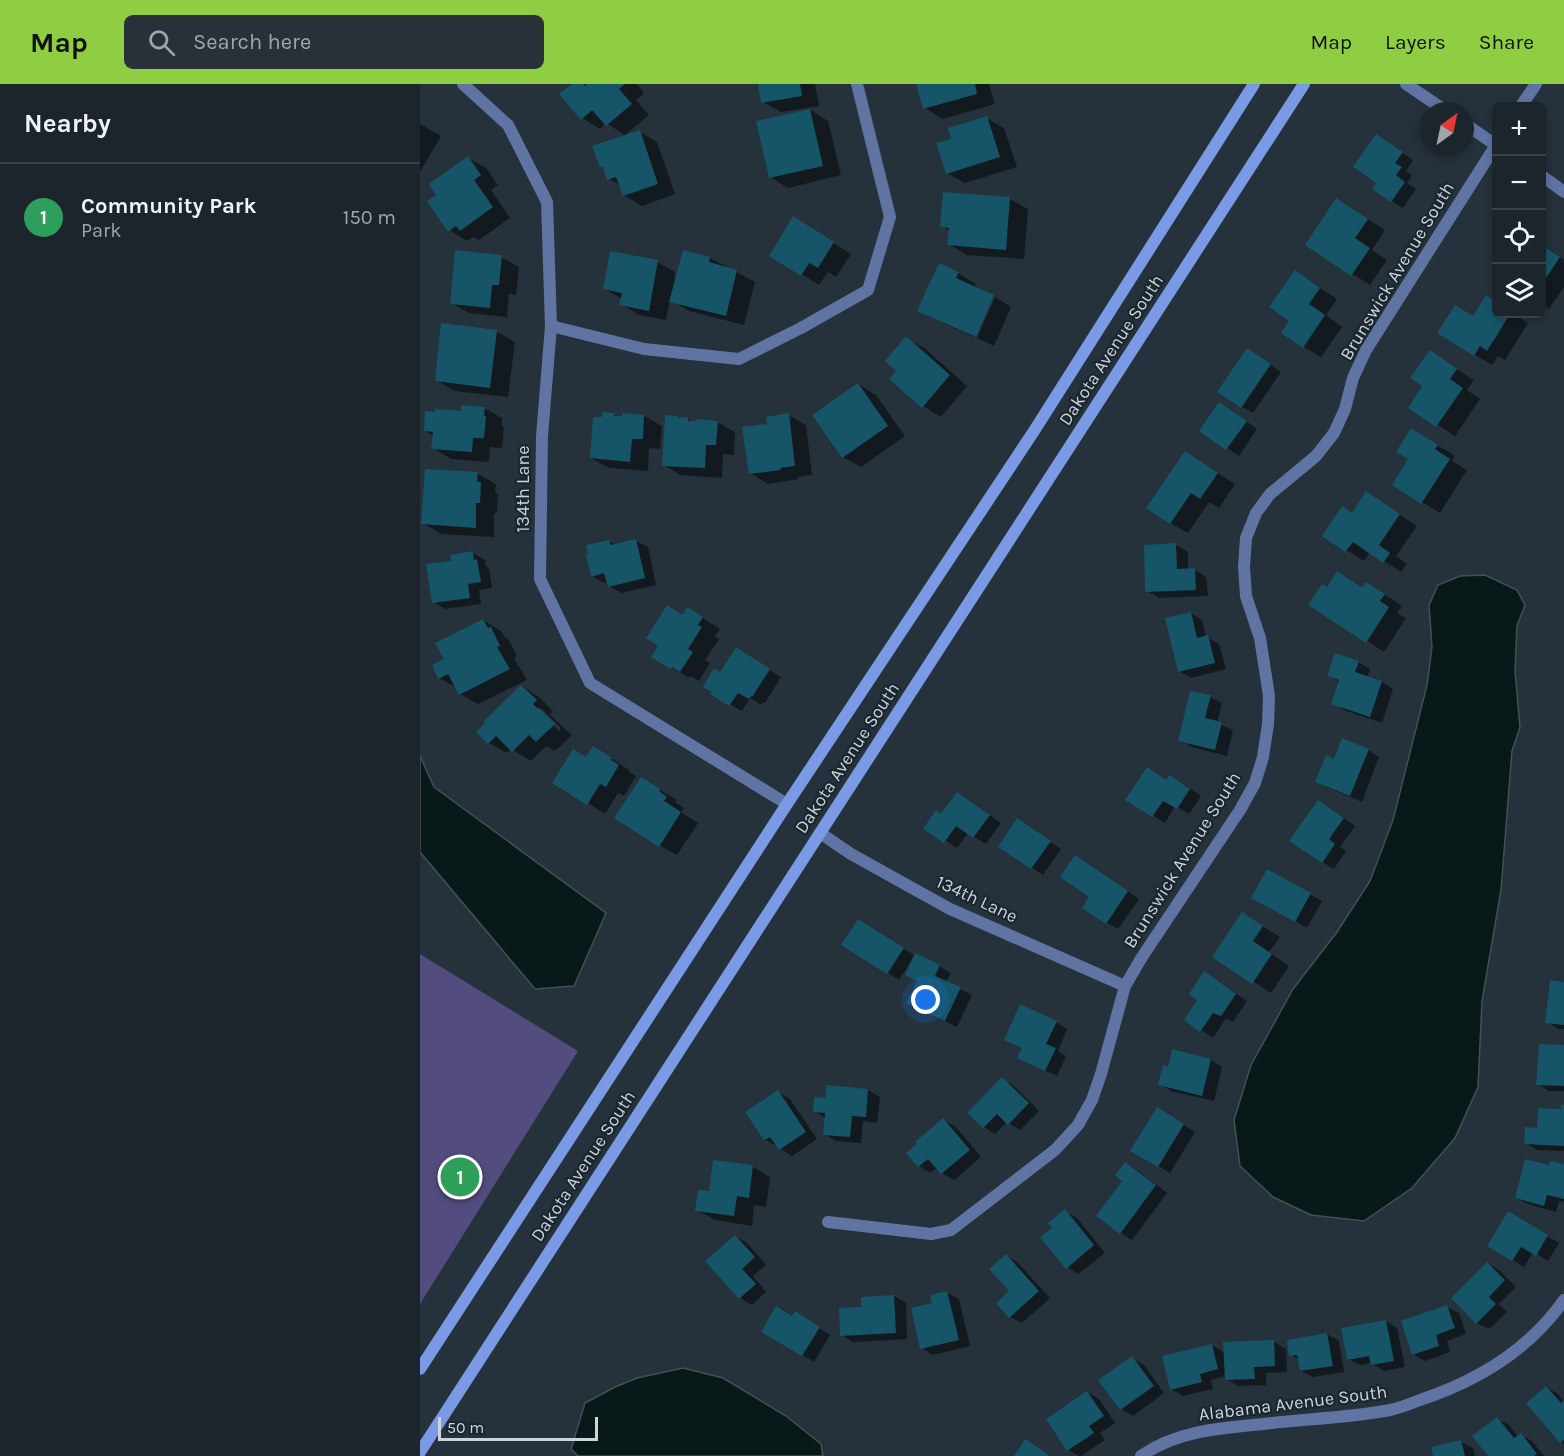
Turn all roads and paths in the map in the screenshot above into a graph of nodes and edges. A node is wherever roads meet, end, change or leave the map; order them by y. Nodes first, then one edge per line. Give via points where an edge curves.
1 (463, 84) edge
2 (858, 84) edge
3 (1254, 84) edge
4 (1304, 84) edge
5 (1406, 84) edge
6 (1536, 84) edge
7 (1433, 102) edge
8 (1524, 102) edge
9 (1474, 130) edge
10 (1492, 142) edge
11 (1492, 151) edge
12 (1546, 179) edge
13 (1564, 192) edge
14 (551, 326) junction
15 (787, 804) junction
16 (820, 833) junction
17 (1125, 986) junction
18 (828, 1222) dead end
19 (1564, 1300) edge
20 (420, 1369) edge
21 (420, 1452) edge
22 (1141, 1456) edge

1 - 14 street, 134th Lane via 508,125 547,202
2 - 14 street via 890,216 868,290 739,359 644,350
3 - 15 main road, Dakota Avenue South via 1034,431
4 - 16 main road, Dakota Avenue South
5 - 7 street
6 - 8 street
9 - 10 street
11 - 17 street, Brunswick Avenue South via 1366,350 1334,433 1316,456 1270,494 1256,513 1246,538 1244,567 1246,596 1260,638 1269,696 1263,757 1255,783 1240,810
12 - 13 street
14 - 15 street, 134th Lane via 542,436 540,579 590,683
15 - 20 main road, Dakota Avenue South
16 - 17 street, 134th Lane via 950,909
16 - 21 main road, Dakota Avenue South
17 - 18 street, Brunswick Avenue South via 1092,1100 1078,1125 1055,1150 951,1230 930,1234
19 - 22 street, Alabama Avenue South via 1530,1339 1504,1361 1434,1396 1392,1410 1180,1436

